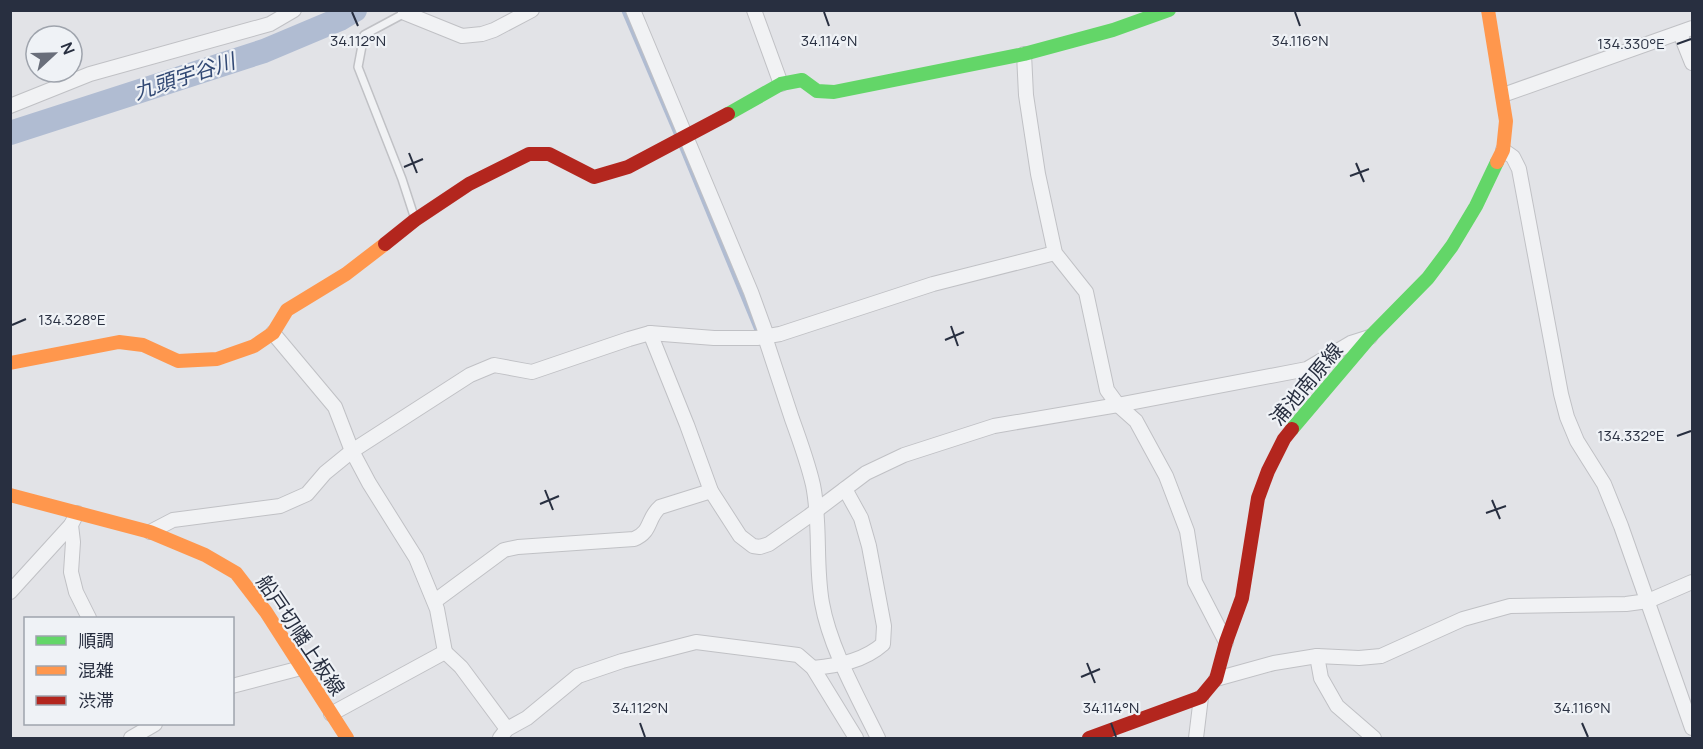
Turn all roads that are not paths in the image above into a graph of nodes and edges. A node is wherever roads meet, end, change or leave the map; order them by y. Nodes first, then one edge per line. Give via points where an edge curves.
1 (294, 10) edge
2 (532, 10) edge
3 (633, 10) edge
4 (754, 10) edge
5 (1169, 10) edge
6 (1488, 10) edge
7 (405, 13) joint
8 (1686, 31) edge
9 (1023, 54) junction
10 (1692, 63) edge
11 (781, 84) junction
12 (1503, 95) junction
13 (10, 106) edge
14 (682, 140) junction
15 (1503, 150) junction
16 (415, 220) junction
17 (1055, 253) junction
18 (273, 333) junction
19 (650, 333) junction
20 (762, 337) junction
21 (1370, 337) junction
22 (10, 363) edge
23 (1118, 405) junction
24 (352, 451) junction
25 (845, 489) junction
26 (711, 490) junction
27 (10, 495) edge
28 (813, 513) junction
29 (74, 519) junction
30 (150, 532) junction
31 (1692, 582) edge
32 (10, 592) edge
33 (435, 601) junction
34 (1648, 601) junction
35 (88, 617) edge
36 (1226, 642) junction
37 (445, 652) junction
38 (1317, 656) junction
39 (839, 665) junction
40 (301, 668) junction
41 (813, 668) junction
42 (1216, 679) junction
43 (234, 686) edge
44 (1201, 697) junction
45 (331, 714) junction
46 (152, 728) edge
47 (1692, 728) edge
48 (503, 734) edge
49 (130, 738) edge
50 (347, 738) edge
51 (856, 738) edge
52 (878, 738) edge
53 (1089, 738) edge
54 (1196, 738) edge
55 (1374, 738) edge

1 - 13 street via 270,24 90,74
2 - 7 street via 494,30 462,36
3 - 14 street
4 - 11 street
5 - 9 main road
6 - 12 main road, 浦池南原線
7 - 16 lane via 364,35 358,68
8 - 10 street
8 - 12 street
9 - 11 main road via 834,92 817,91 802,80
9 - 17 street via 1038,174
11 - 14 main road
12 - 15 main road, 浦池南原線
14 - 16 main road via 628,167 594,177 549,154 529,154 470,183
14 - 20 street via 751,292
15 - 21 main road, 浦池南原線 via 1452,246 1428,278
15 - 34 street via 1513,156 1519,169 1567,417 1604,484
16 - 18 main road via 346,274 287,309
17 - 20 street via 933,284
17 - 23 street via 1086,292 1107,390
18 - 22 main road via 217,359 178,361 143,345 119,342
18 - 24 street via 335,407
19 - 20 street
19 - 24 street via 532,372 494,366 470,375
19 - 26 street
20 - 28 street via 804,453 813,485
21 - 23 street via 1308,369
21 - 36 main road, 浦池南原線 via 1284,439 1268,471 1258,498 1242,598
23 - 25 street via 994,426 904,455 866,473
23 - 36 street via 1136,421 1166,476 1187,531 1195,582
24 - 30 street via 307,494 280,506 173,520
24 - 33 street via 416,558
25 - 28 street
25 - 39 street via 861,518 869,546 884,626 883,644
26 - 28 street via 741,536 753,546 769,544
26 - 33 street via 660,507 646,533 634,539 504,550
27 - 29 main road, 船戸切幡上板線
28 - 39 street via 821,602
29 - 30 main road, 船戸切幡上板線
29 - 32 street
29 - 35 street via 71,572
30 - 40 main road, 船戸切幡上板線 via 236,573
31 - 34 street
33 - 37 street
34 - 38 street via 1510,606 1463,619 1381,656
34 - 47 street
36 - 42 main road, 浦池南原線
37 - 45 street
37 - 48 street via 460,667
38 - 42 street
38 - 55 street via 1321,678 1337,706
39 - 41 street
39 - 52 street
40 - 43 street
40 - 45 main road, 船戸切幡上板線
41 - 48 street via 798,655 696,642 578,676
41 - 51 street
42 - 44 main road, 浦池南原線
44 - 53 main road
44 - 54 street
45 - 50 main road, 船戸切幡上板線
46 - 49 street

